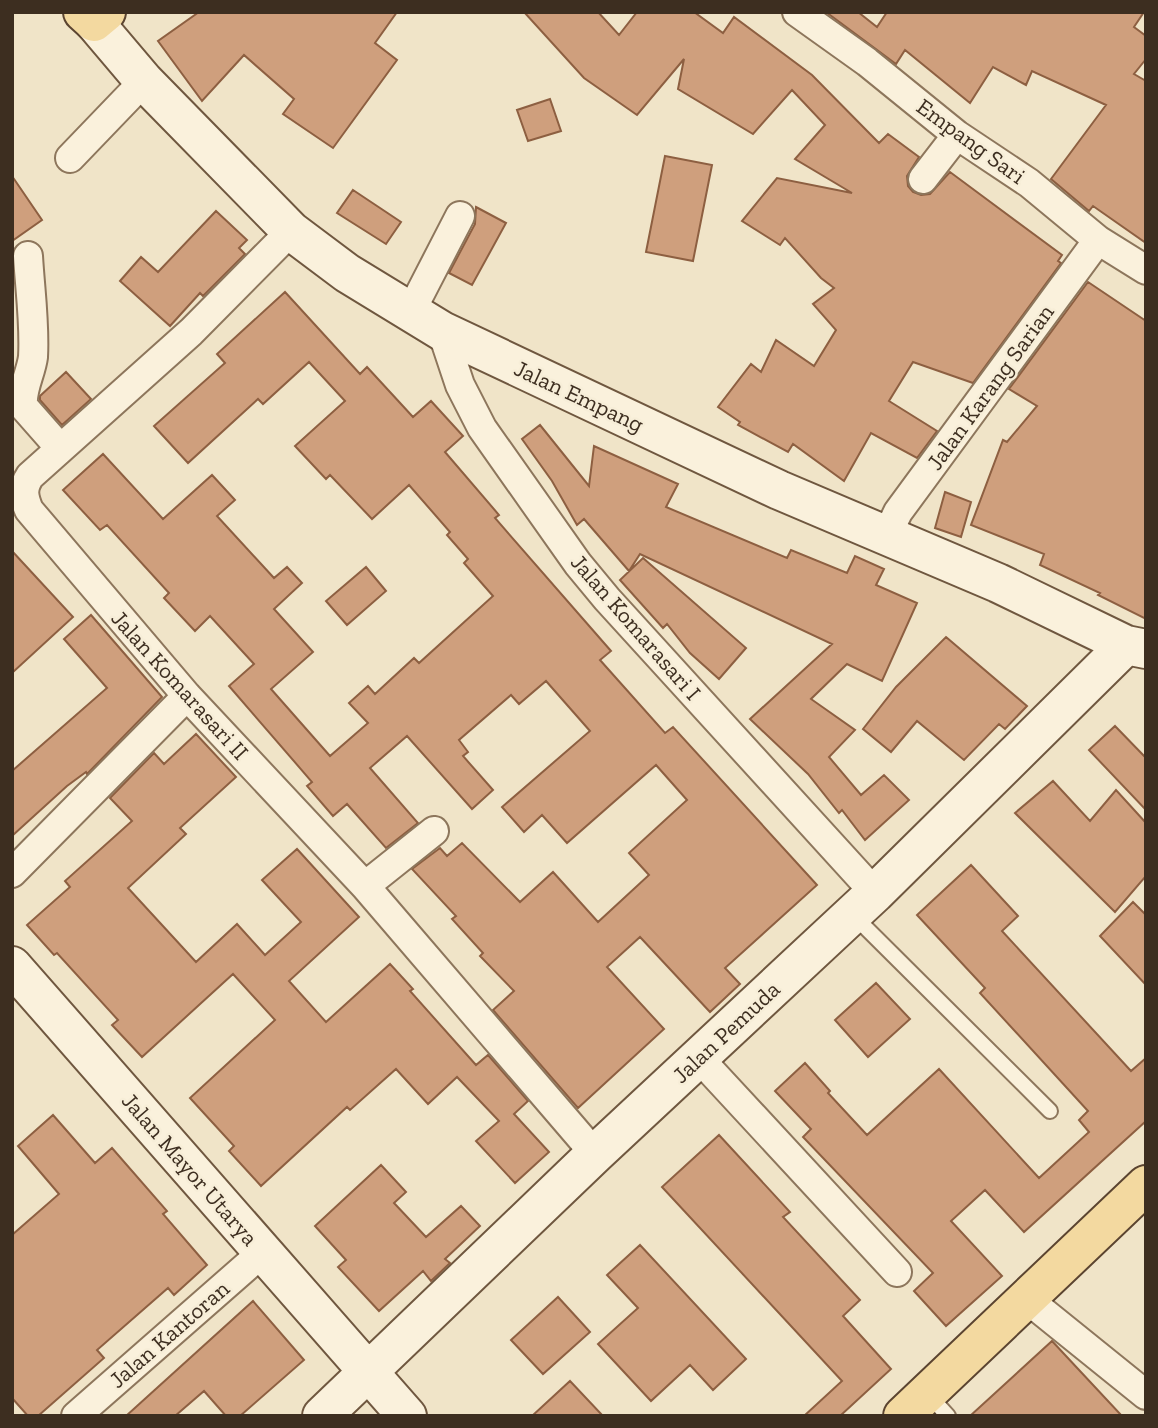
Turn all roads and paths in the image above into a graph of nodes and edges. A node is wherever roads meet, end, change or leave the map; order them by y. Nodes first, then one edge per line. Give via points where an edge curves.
1 (797, 12) edge
2 (94, 15) edge
3 (144, 81) junction
4 (957, 135) junction
5 (70, 158) dead end
6 (923, 179) dead end
7 (460, 216) dead end
8 (291, 230) junction
9 (1098, 240) junction
10 (27, 256) dead end
11 (1146, 270) edge
12 (426, 322) junction
13 (60, 448) junction
14 (886, 537) junction
15 (1136, 647) edge
16 (187, 696) junction
17 (434, 831) dead end
18 (12, 873) edge
19 (365, 886) junction
20 (863, 903) junction
21 (12, 966) edge
22 (698, 1058) junction
23 (1050, 1111) dead end
24 (596, 1154) junction
25 (1146, 1185) edge
26 (263, 1252) junction
27 (897, 1272) dead end
28 (1027, 1299) junction
29 (369, 1371) junction
30 (1146, 1395) edge
31 (926, 1408) edge
32 (76, 1416) edge
33 (322, 1416) edge
34 (407, 1416) edge

1 - 4 street, Empang Sari
2 - 3 main road, Jalan Empang
3 - 5 street
3 - 8 main road, Jalan Empang
4 - 6 street
4 - 9 street, Empang Sari via 1029,183
7 - 12 street
8 - 12 main road, Jalan Empang via 347,273
8 - 13 street, Jalan Komarasari II via 191,332
9 - 11 street, Empang Sari
9 - 14 street, Jalan Karang Sarian via 898,512
10 - 13 street via 34,334 23,406
12 - 14 main road, Jalan Empang
12 - 20 street, Jalan Komarasari I via 476,418 578,564
13 - 16 street, Jalan Komarasari II via 24,484 29,510
14 - 15 main road, Jalan Empang
15 - 20 main road, Jalan Pemuda
16 - 18 street
16 - 19 street, Jalan Komarasari II
17 - 19 street
19 - 24 street, Jalan Komarasari II
20 - 22 main road, Jalan Pemuda
20 - 23 lane
21 - 26 main road, Jalan Mayor Utarya
22 - 24 main road, Jalan Pemuda
22 - 27 street
24 - 29 main road, Jalan Pemuda
25 - 28 main road
26 - 29 main road, Jalan Mayor Utarya
26 - 32 street, Jalan Kantoran
28 - 30 street
28 - 31 main road
29 - 33 main road, Jalan Pemuda
29 - 34 main road, Jalan Mayor Utarya

